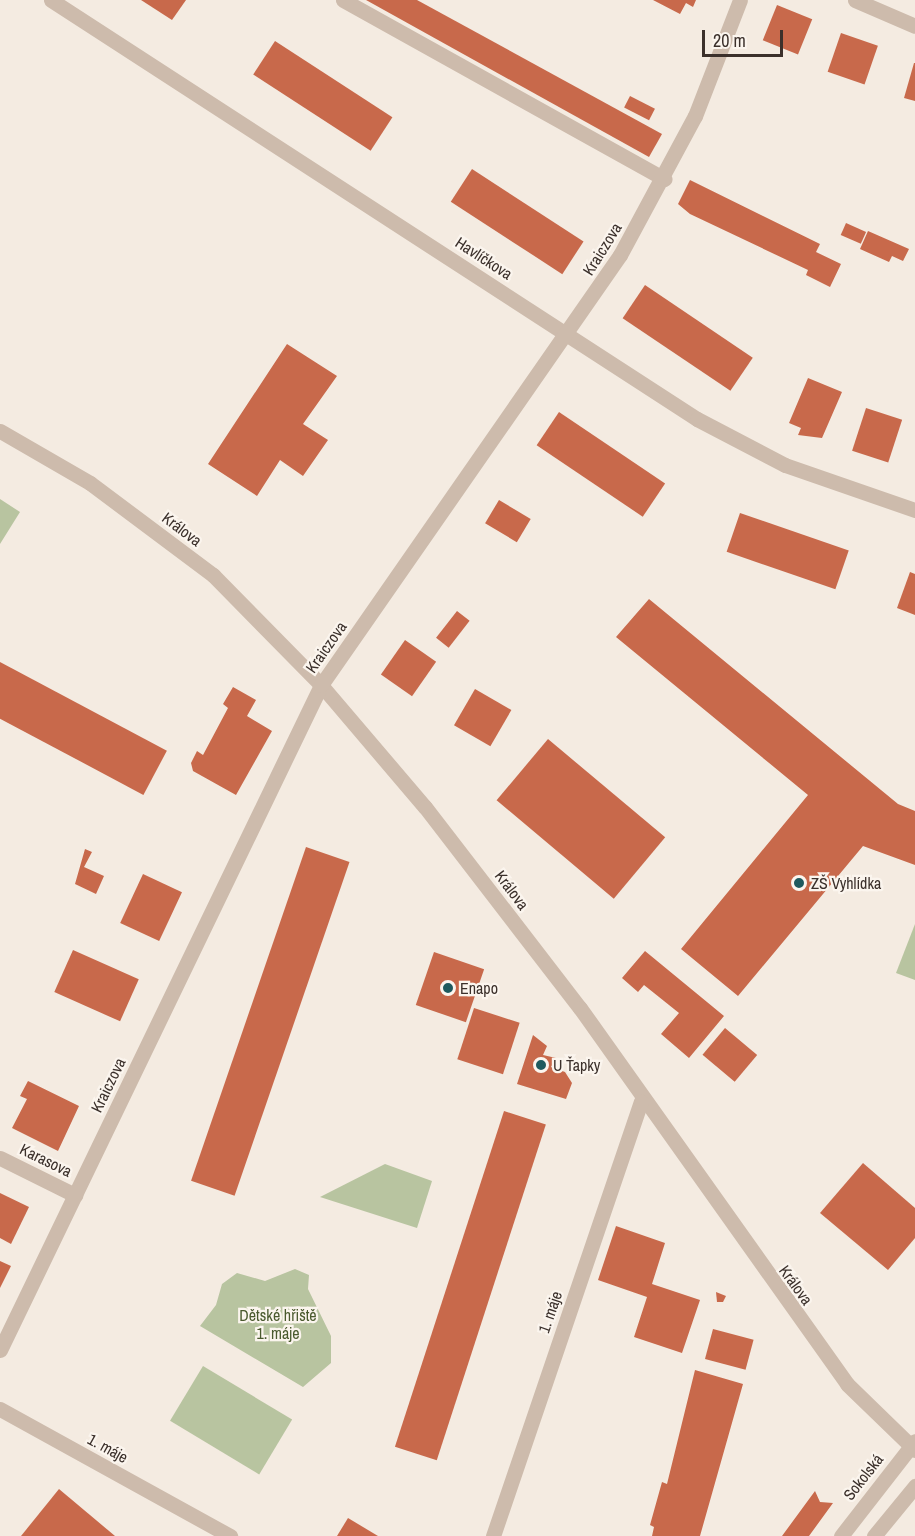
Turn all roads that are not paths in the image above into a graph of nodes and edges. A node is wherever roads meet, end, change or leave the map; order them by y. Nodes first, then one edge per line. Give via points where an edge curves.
1 (51, 0) edge
2 (343, 0) edge
3 (740, 0) edge
4 (855, 0) edge
5 (915, 26) edge
6 (665, 179) junction
7 (569, 334) junction
8 (0, 431) edge
9 (915, 510) edge
10 (321, 685) junction
11 (640, 1101) junction
12 (0, 1158) edge
13 (75, 1195) junction
14 (0, 1350) edge
15 (0, 1409) edge
16 (913, 1445) edge
17 (915, 1486) edge
18 (230, 1536) edge
19 (494, 1536) edge
20 (841, 1536) edge
21 (874, 1536) edge

1 - 7 street, Havlíčkova
2 - 6 street
3 - 6 street, Kraiczova
4 - 5 street
6 - 7 street, Kraiczova
7 - 9 street, Havlíčkova via 697,419 785,465
7 - 10 street, Kraiczova
8 - 10 street, Králova via 90,483 213,576
10 - 11 street, Králova via 453,842 580,1008
10 - 13 street, Kraiczova
11 - 16 street, Králova via 847,1384
11 - 19 street, 1. máje
12 - 13 street, Karasova
13 - 14 street, Kraiczova
15 - 18 street, 1. máje
16 - 20 street, Sokolská
17 - 21 street

